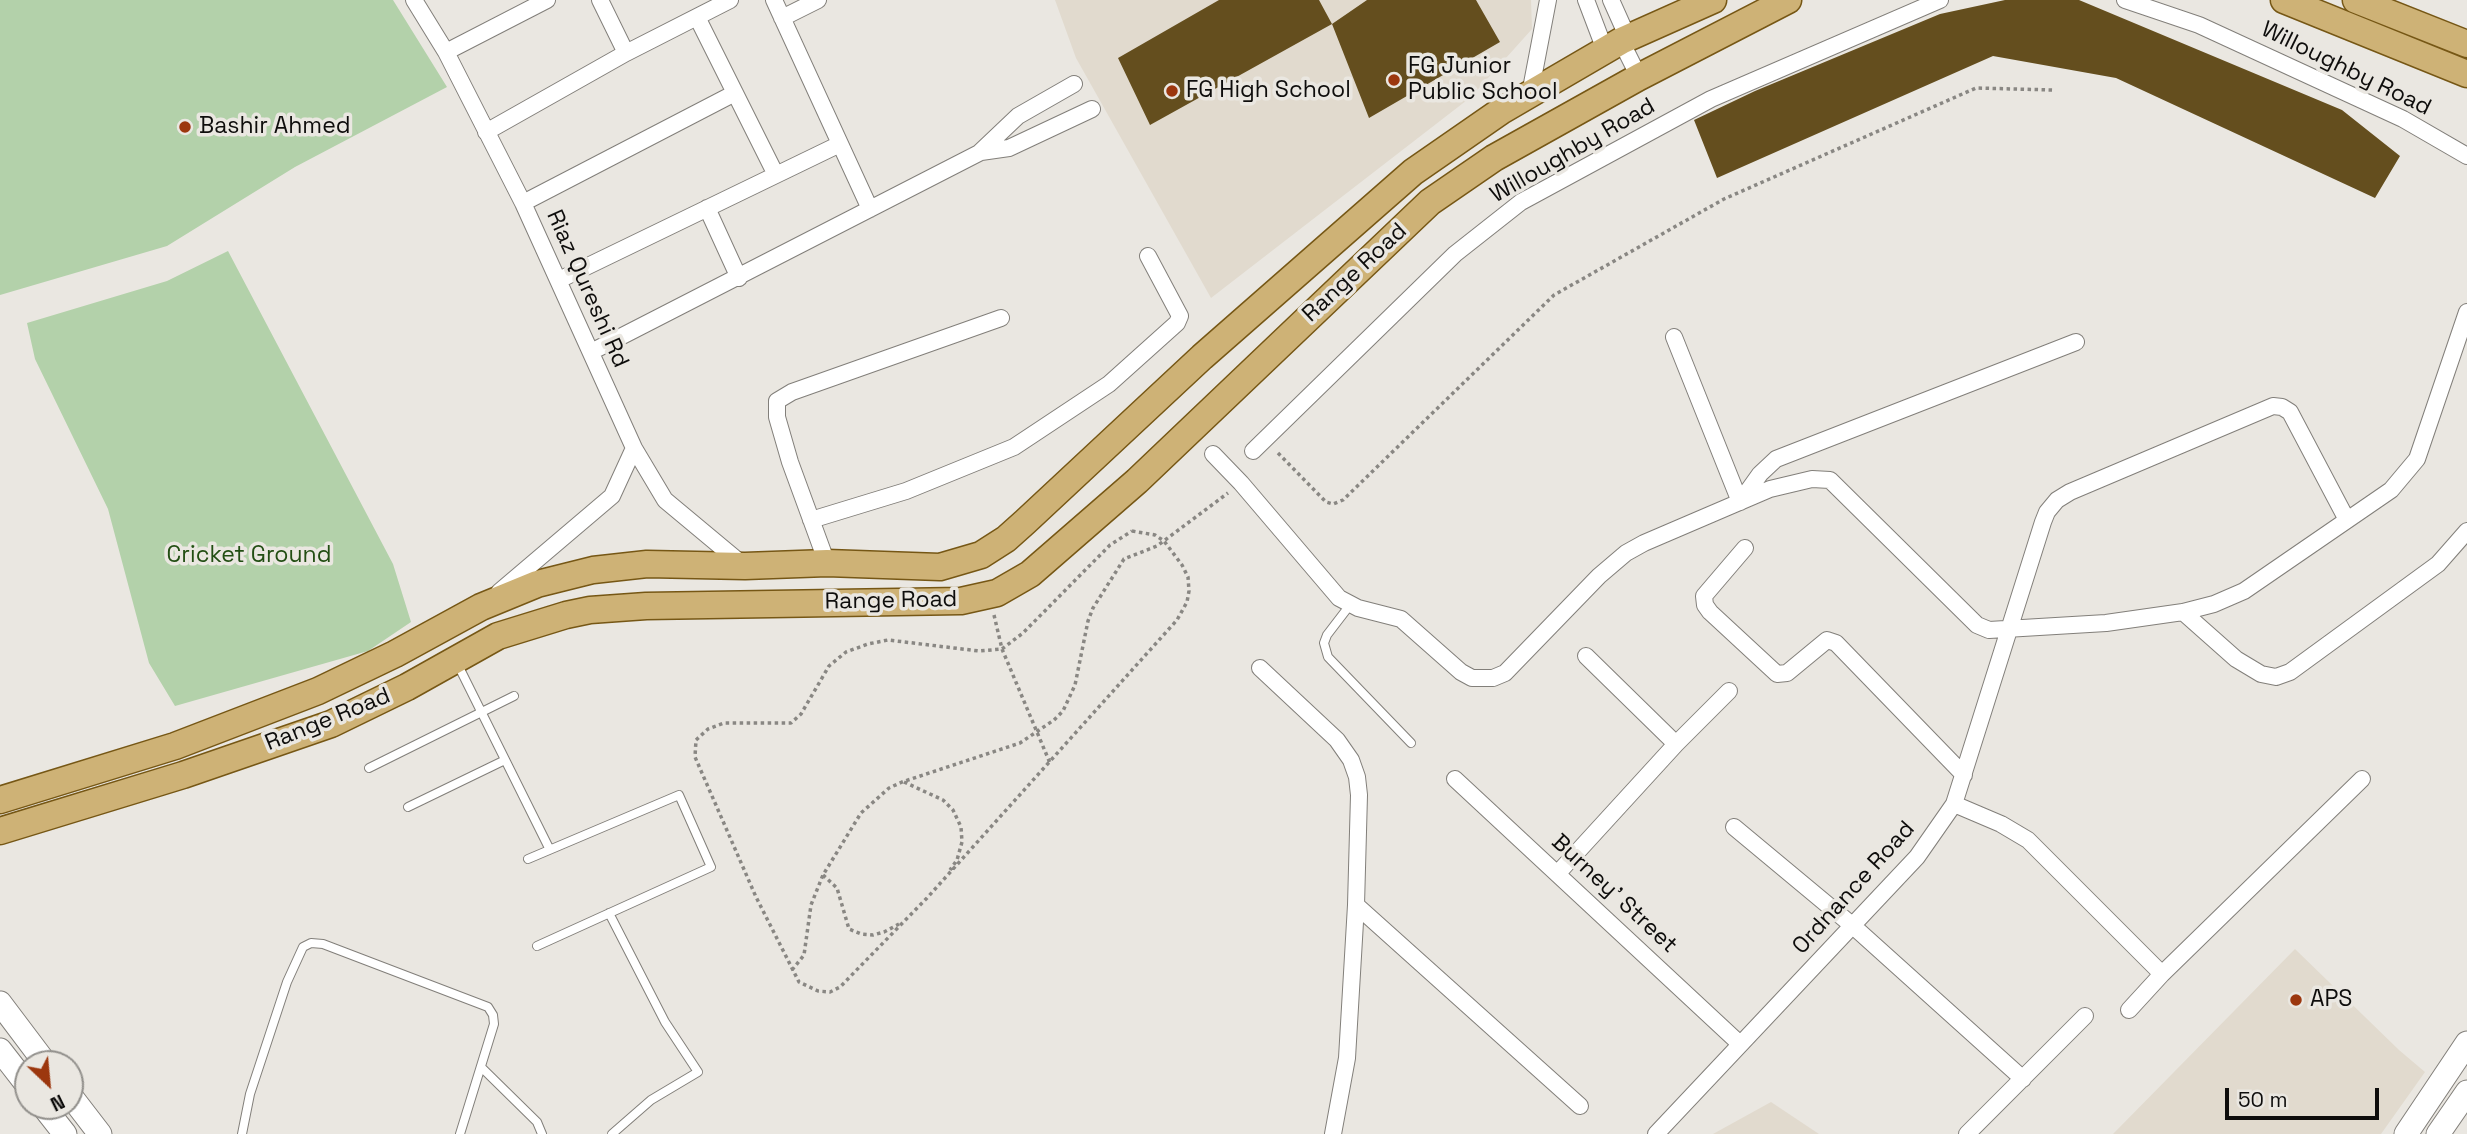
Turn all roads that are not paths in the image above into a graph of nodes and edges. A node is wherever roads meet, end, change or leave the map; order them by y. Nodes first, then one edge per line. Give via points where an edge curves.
1 (414, 0) edge
2 (547, 0) edge
3 (600, 0) edge
4 (730, 0) edge
5 (774, 0) edge
6 (818, 0) edge
7 (1548, 0) edge
8 (1586, 0) edge
9 (1611, 0) edge
10 (1713, 0) edge
11 (1788, 0) edge
12 (1940, 0) edge
13 (2124, 0) edge
14 (2284, 0) edge
15 (2356, 0) edge
16 (697, 17) junction
17 (782, 18) junction
18 (1618, 43) junction
19 (2467, 44) edge
20 (446, 52) junction
21 (626, 53) junction
22 (2467, 74) edge
23 (1639, 77) junction
24 (1074, 84) dead end
25 (735, 93) junction
26 (1530, 94) junction
27 (1092, 109) dead end
28 (486, 132) junction
29 (840, 144) junction
30 (979, 153) junction
31 (2467, 156) edge
32 (776, 175) junction
33 (523, 203) junction
34 (706, 208) junction
35 (870, 209) junction
36 (1148, 256) dead end
37 (739, 278) junction
38 (559, 280) junction
39 (2467, 312) edge
40 (1001, 318) dead end
41 (1674, 337) dead end
42 (2076, 342) dead end
43 (591, 352) junction
44 (634, 447) junction
45 (1253, 452) dead end
46 (1213, 454) dead end
47 (1740, 502) junction
48 (811, 520) junction
49 (2347, 520) junction
50 (2467, 531) edge
51 (1745, 548) dead end
52 (827, 563) junction
53 (745, 566) junction
54 (1350, 605) junction
55 (481, 607) junction
56 (2183, 612) junction
57 (2010, 628) junction
58 (1586, 656) dead end
59 (456, 660) junction
60 (1260, 668) dead end
61 (1729, 691) dead end
62 (514, 696) dead end
63 (482, 713) junction
64 (1411, 743) dead end
65 (1676, 744) junction
66 (505, 760) junction
67 (369, 768) dead end
68 (1964, 775) junction
69 (1455, 779) dead end
70 (2362, 779) dead end
71 (0, 800) edge
72 (1954, 804) junction
73 (408, 807) dead end
74 (1734, 827) dead end
75 (0, 831) edge
76 (550, 848) junction
77 (528, 859) dead end
78 (1558, 873) junction
79 (1356, 905) junction
80 (609, 914) junction
81 (1853, 926) junction
82 (537, 946) dead end
83 (2162, 974) junction
84 (0, 1003) edge
85 (2129, 1010) dead end
86 (2085, 1016) dead end
87 (2467, 1043) edge
88 (1741, 1044) junction
89 (0, 1050) edge
90 (36, 1050) edge
91 (481, 1067) junction
92 (14, 1068) edge
93 (2022, 1079) junction
94 (2467, 1092) edge
95 (1580, 1107) dead end
96 (84, 1113) edge
97 (54, 1120) edge
98 (65, 1134) edge
99 (100, 1134) edge
100 (242, 1134) edge
101 (460, 1134) edge
102 (542, 1134) edge
103 (612, 1134) edge
104 (1333, 1134) edge
105 (1656, 1134) edge
106 (1967, 1134) edge
107 (2406, 1134) edge
108 (2438, 1134) edge

1 - 20 street, Riaz Qureshi Rd
2 - 20 street
3 - 21 street
4 - 16 street
5 - 17 street
6 - 17 street
7 - 26 street
8 - 18 street
9 - 18 street
10 - 18 main road
11 - 23 main road, Range Road
12 - 45 street, Willoughby Road via 1711,99 1521,202 1455,254
13 - 31 street, Willoughby Road via 2199,25 2403,119
14 - 22 main road
15 - 19 main road
16 - 21 street
16 - 25 street
17 - 29 street
18 - 23 street
18 - 26 main road
20 - 28 street, Riaz Qureshi Rd
21 - 28 street
23 - 59 main road, Range Road via 1494,158 1430,202 1137,481 1030,574 997,593 961,601 590,610 498,636
24 - 30 street via 1018,116
25 - 32 street
25 - 33 street
26 - 52 main road via 1413,172 1202,357 1006,539 981,555 940,567
27 - 30 street via 1009,148
28 - 33 street, Riaz Qureshi Rd
29 - 32 street
29 - 35 street
30 - 35 street
32 - 34 street
33 - 38 street, Riaz Qureshi Rd
34 - 37 street
34 - 38 street
35 - 37 street
36 - 48 street via 1180,316 1109,384 1014,447 906,491
37 - 43 street
38 - 43 street, Riaz Qureshi Rd
39 - 49 street via 2417,459 2391,490
40 - 48 street via 777,401 780,428
41 - 47 street
42 - 47 street via 1776,459
43 - 44 street, Riaz Qureshi Rd
44 - 53 street, Riaz Qureshi Rd via 664,500
44 - 55 street via 612,496
46 - 54 street
47 - 54 street via 1626,553 1515,665 1493,678 1472,678 1461,672 1401,619
47 - 57 street via 1770,489 1812,479 1830,480 1977,625 1989,630
48 - 52 street
49 - 56 street via 2245,591
49 - 57 street, Ordnance Road via 2290,412 2273,405 2057,500 2043,522
50 - 56 street via 2438,564 2290,673 2276,677 2236,659
51 - 68 street via 1704,596 1710,612 1777,674 1787,673 1827,640 1836,643
52 - 53 main road
53 - 55 main road via 647,564 593,570 537,584
54 - 64 lane via 1327,635 1328,657
55 - 71 main road via 318,691 175,747
56 - 57 street via 2105,623
57 - 68 street, Ordnance Road
58 - 65 street
59 - 63 lane
59 - 75 main road, Range Road via 331,723 183,775
60 - 79 street via 1338,740 1351,760 1359,794
61 - 65 street
62 - 63 lane
63 - 66 lane
63 - 67 lane
65 - 78 street
66 - 73 lane
66 - 76 lane
68 - 72 street, Ordnance Road
69 - 78 street, Burney' Street
70 - 83 street
72 - 81 street, Ordnance Road via 1917,858
72 - 83 street via 2028,840
74 - 81 street
76 - 77 lane
76 - 80 lane via 679,795 711,867
78 - 88 street, Burney' Street
79 - 95 street
79 - 104 street via 1347,1058
80 - 82 lane
80 - 103 lane via 665,1022 698,1072 651,1100
81 - 88 street, Ordnance Road
81 - 93 street
83 - 85 street
84 - 90 main road
86 - 93 street
87 - 107 main road
88 - 105 street, Ordnance Road
89 - 92 main road
91 - 100 lane via 494,1024 488,1007 311,943 303,947 288,982 250,1094
91 - 101 lane
91 - 102 lane via 537,1122
93 - 106 street
94 - 108 main road
96 - 99 main road
97 - 98 main road

